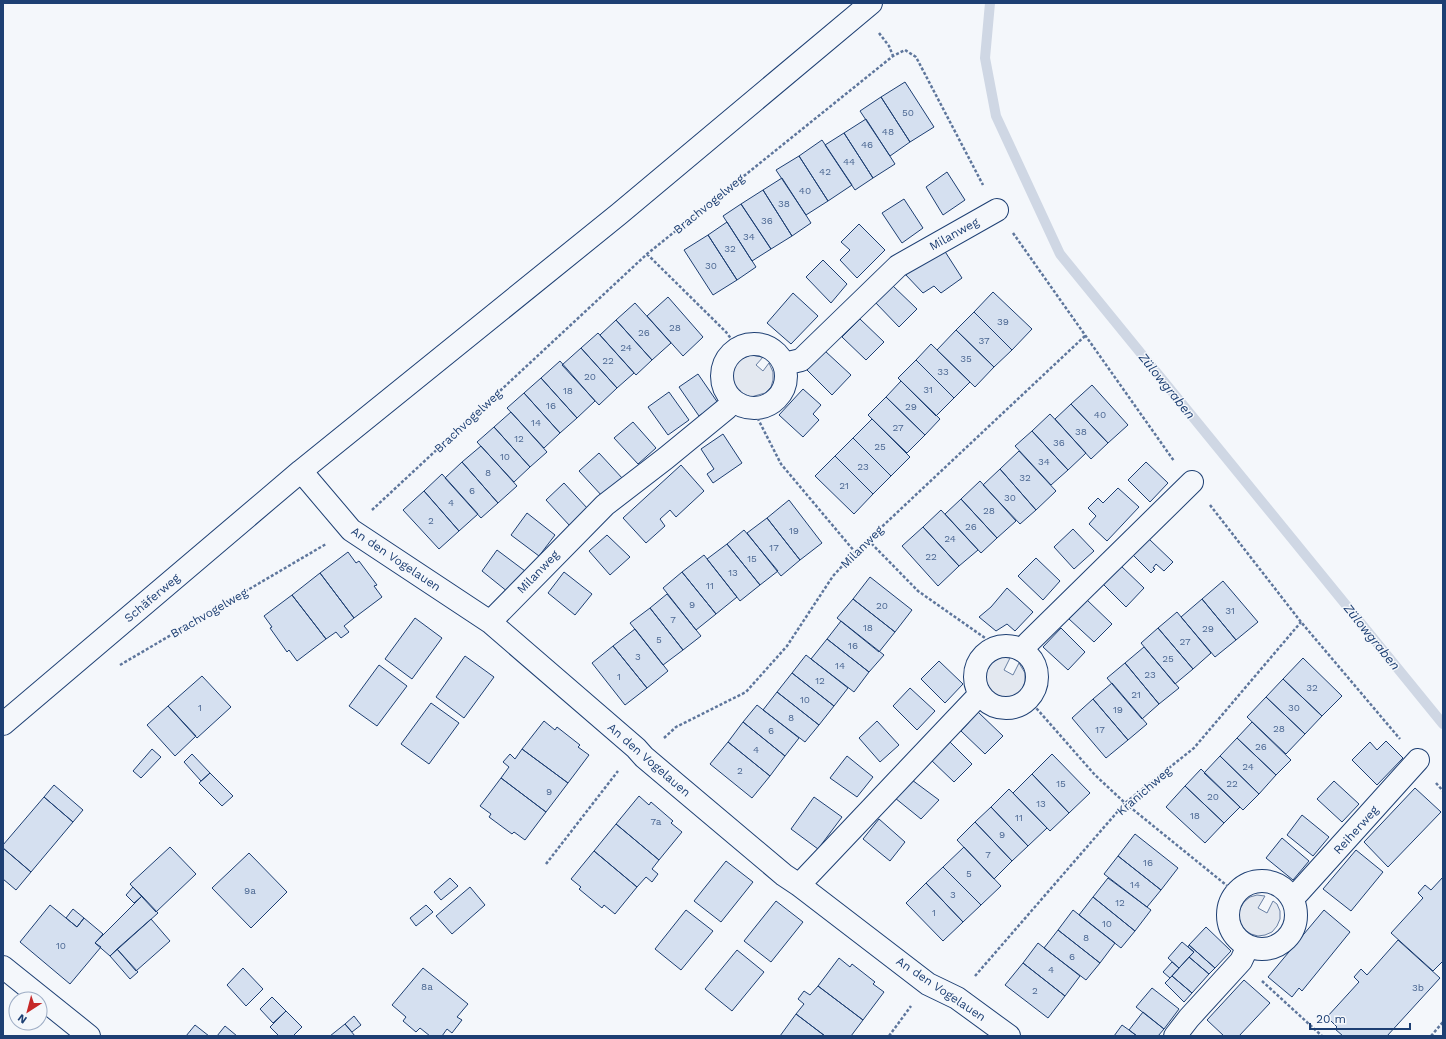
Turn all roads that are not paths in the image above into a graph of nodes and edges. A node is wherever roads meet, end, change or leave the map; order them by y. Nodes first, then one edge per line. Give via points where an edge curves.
1 (871, 3) edge
2 (997, 210) road end
3 (784, 364) junction
4 (732, 399) junction
5 (301, 471) junction
6 (1192, 482) road end
7 (490, 622) junction
8 (1023, 651) junction
9 (980, 694) junction
10 (3, 724) edge
11 (1418, 760) road end
12 (799, 885) junction
13 (1290, 896) junction
14 (1244, 953) junction
15 (3, 967) edge
16 (89, 1036) edge
17 (1009, 1036) edge
18 (1175, 1036) edge

1 - 5 street via 619,214
2 - 3 street, Milanweg via 898,266 801,360
3 - 4 street via 784,388 769,404 748,407
3 - 4 street via 780,356 765,345 755,344 738,348 726,361 722,376
4 - 7 street, Milanweg via 727,408 605,506
5 - 7 street, An den Vogelauen via 350,530
5 - 10 street, Schäferweg
6 - 8 street
7 - 12 street, An den Vogelauen via 640,753
8 - 9 street via 1000,646 983,656 974,674 975,685
8 - 9 street via 1032,660 1037,677 1036,686 1024,703 1012,708 1000,708 988,703
9 - 12 street
11 - 13 street, Reiherweg via 1298,893
12 - 17 street, An den Vogelauen via 928,984 956,998
13 - 14 street via 1295,907 1296,920 1292,932 1283,942 1272,947
13 - 14 street via 1282,887 1258,881 1246,885 1236,893 1229,904 1228,916 1230,928 1238,938
14 - 18 street
15 - 16 street

